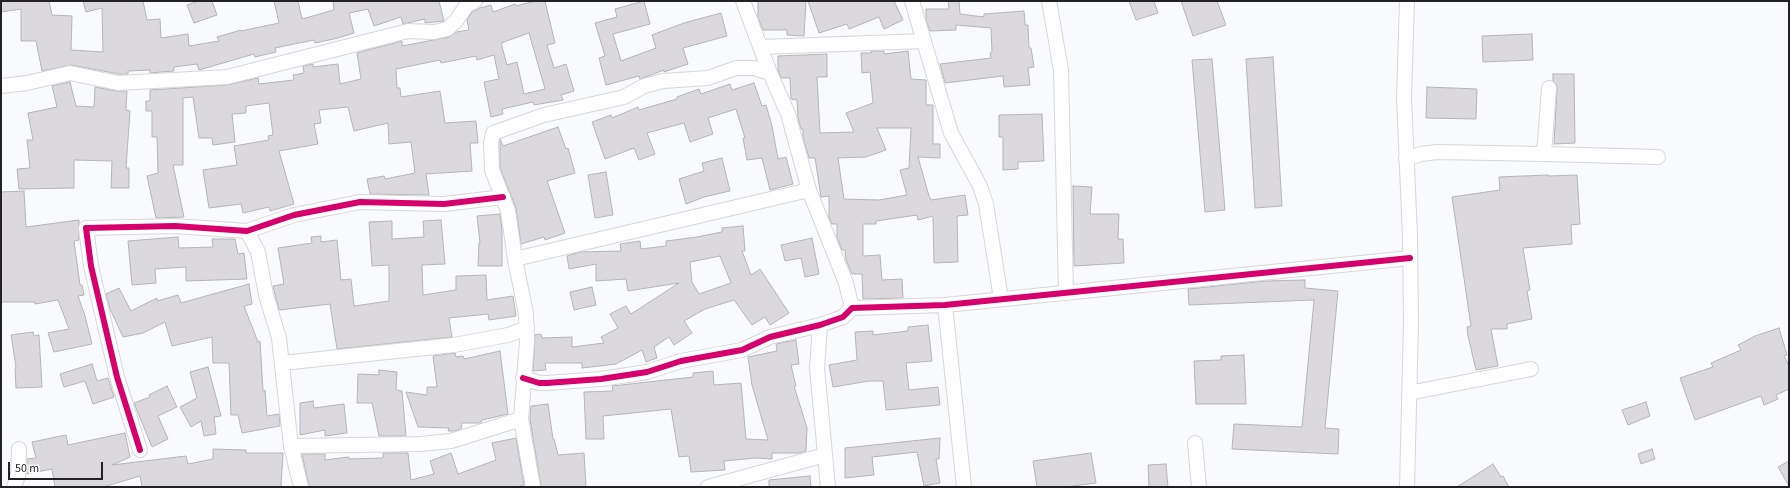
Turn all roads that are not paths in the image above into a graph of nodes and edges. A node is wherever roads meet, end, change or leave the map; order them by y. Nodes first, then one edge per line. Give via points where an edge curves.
1 (475, 1) edge
2 (743, 1) edge
3 (912, 1) edge
4 (1049, 1) edge
5 (1407, 1) edge
6 (924, 40) junction
7 (761, 47) junction
8 (770, 73) junction
9 (1, 86) edge
10 (1549, 88) dead end
11 (1544, 154) junction
12 (1658, 157) dead end
13 (1406, 160) junction
14 (809, 190) junction
15 (503, 196) junction
16 (247, 231) junction
17 (1410, 258) junction
18 (515, 259) junction
19 (1066, 293) junction
20 (1001, 299) junction
21 (945, 305) junction
22 (852, 308) junction
23 (820, 325) junction
24 (527, 334) junction
25 (282, 363) junction
26 (1531, 369) dead end
27 (523, 378) junction
28 (1409, 393) junction
29 (521, 419) junction
30 (1195, 442) dead end
31 (291, 446) junction
32 (19, 449) dead end
33 (140, 450) dead end
34 (825, 455) junction
35 (14, 487) edge
36 (301, 487) edge
37 (533, 487) edge
38 (708, 487) edge
39 (828, 487) edge
40 (964, 487) edge
41 (1199, 487) edge
42 (1407, 487) edge

1 - 9 street via 466,6 447,29 434,32 408,31 227,76 118,83 70,73 27,84
2 - 7 street
3 - 6 street
4 - 19 street via 1062,70
5 - 13 street via 1404,98
6 - 7 street
6 - 20 street via 951,133 982,192
7 - 8 street
8 - 14 street via 788,114
8 - 15 street via 754,68 736,68 708,78 663,80 644,86 624,97 544,115 496,132 491,139 492,170
10 - 11 street
11 - 12 street
11 - 13 street via 1437,152 1421,154
13 - 17 street
14 - 18 street
14 - 22 street via 846,283
15 - 16 street via 444,204 360,202 294,215
15 - 18 street via 508,210
16 - 25 street via 258,252 266,295 279,338
16 - 33 street via 175,226 86,228 91,266 116,377
17 - 19 street
17 - 28 street
18 - 24 street via 526,314
19 - 20 street
20 - 21 street
21 - 22 street
21 - 40 street
22 - 23 street via 843,317
23 - 27 street via 770,337 742,350 681,361 647,372 547,384
23 - 34 street via 817,368
24 - 25 street via 399,352
24 - 27 street
25 - 31 street
26 - 28 street
27 - 29 street
28 - 42 street
29 - 31 street via 451,441 420,444
29 - 37 street
30 - 41 street
31 - 36 street
32 - 35 street via 18,476
34 - 38 street
34 - 39 street

